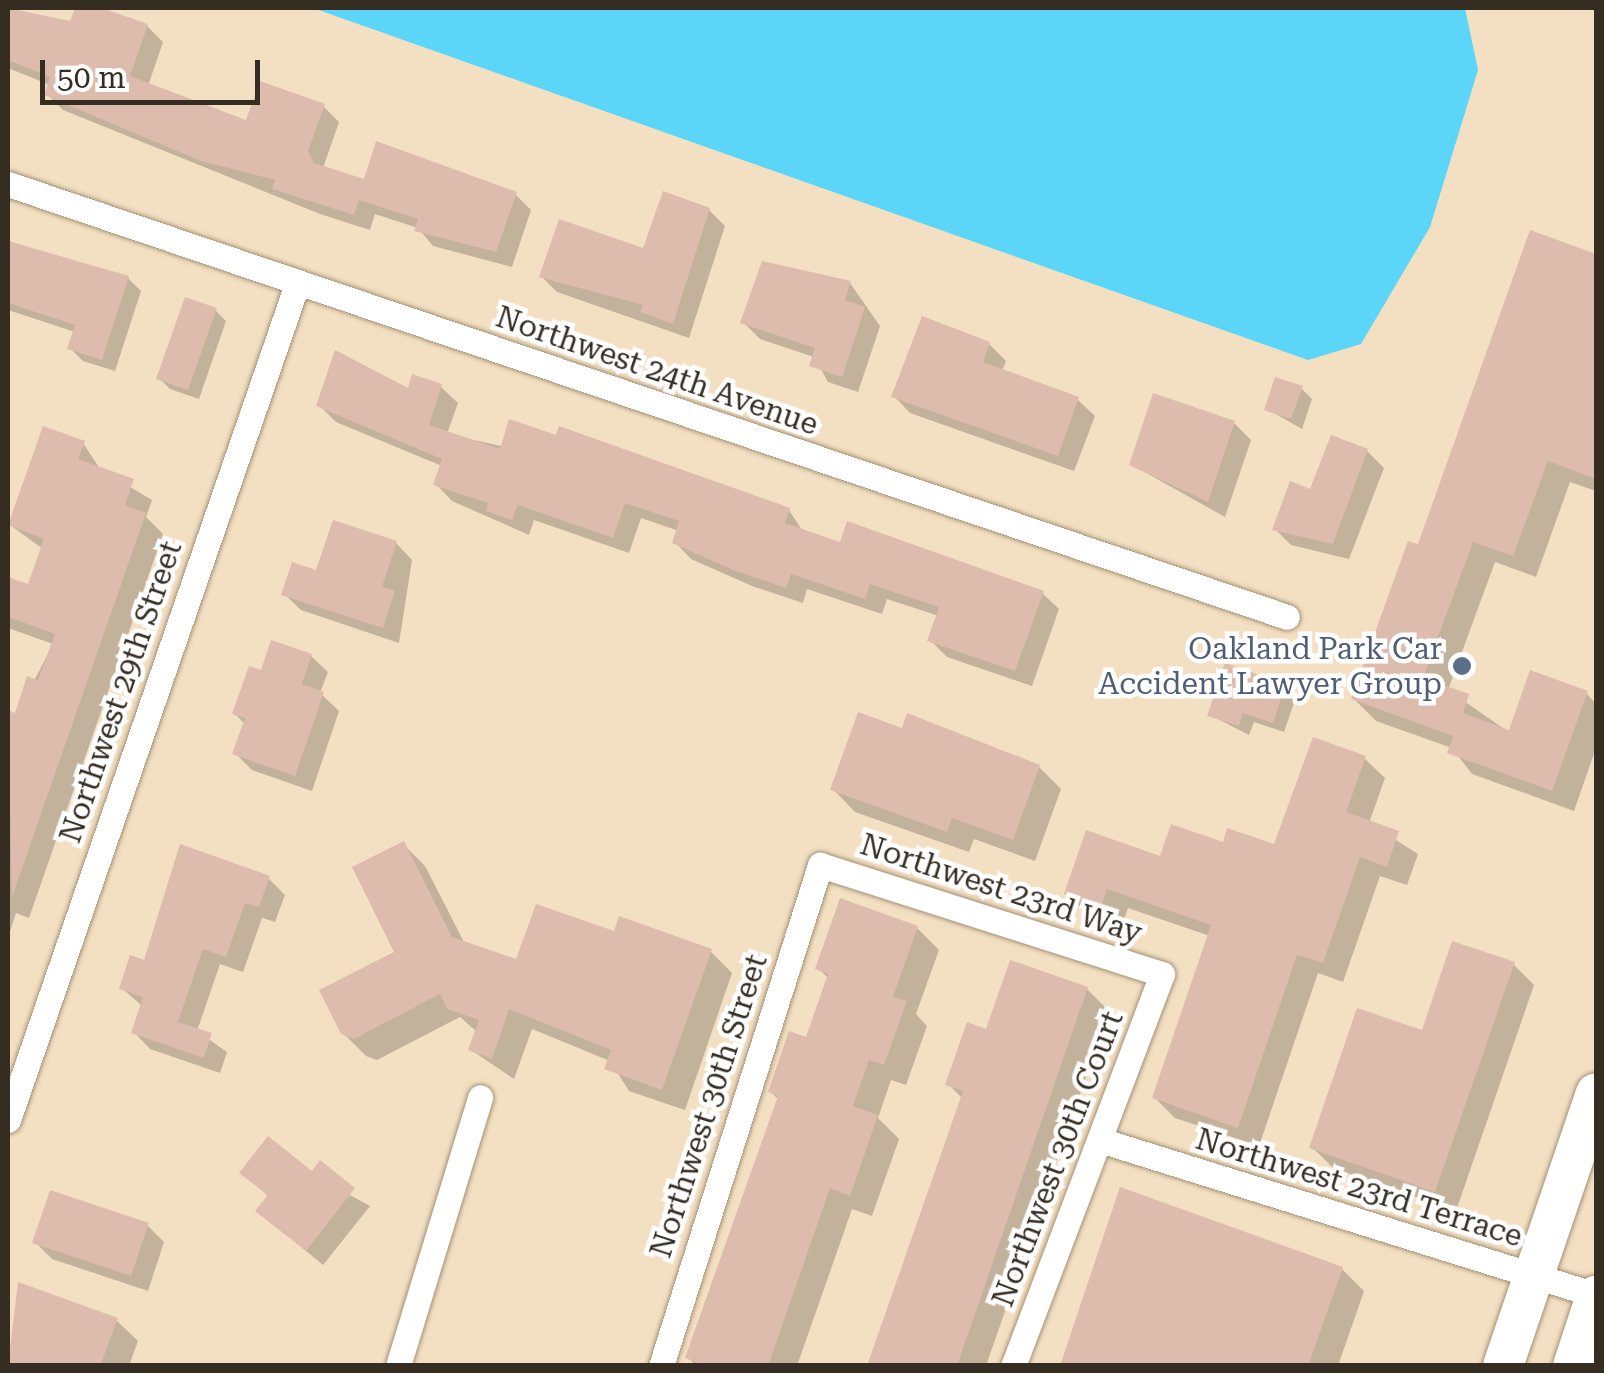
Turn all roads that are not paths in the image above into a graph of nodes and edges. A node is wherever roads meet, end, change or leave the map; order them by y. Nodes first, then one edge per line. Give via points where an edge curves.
1 (8, 184) edge
2 (297, 284) junction
3 (1286, 617) dead end
4 (820, 866) joint
5 (1162, 974) joint
6 (1596, 1094) edge
7 (480, 1097) dead end
8 (8, 1120) edge
9 (1102, 1141) junction
10 (1536, 1276) junction
11 (1596, 1296) edge
12 (398, 1366) edge
13 (661, 1366) edge
14 (1013, 1366) edge
15 (1504, 1366) edge
16 (1573, 1366) edge

1 - 2 street, Northwest 24th Avenue
2 - 3 street, Northwest 24th Avenue
2 - 8 street, Northwest 29th Street
4 - 5 street, Northwest 23rd Way
4 - 13 street, Northwest 30th Street
5 - 9 street, Northwest 30th Court
6 - 10 main road
7 - 12 street
9 - 10 street, Northwest 23rd Terrace
9 - 14 street, Northwest 30th Court
10 - 11 street, Northwest 23rd Terrace
10 - 15 main road
11 - 16 main road

